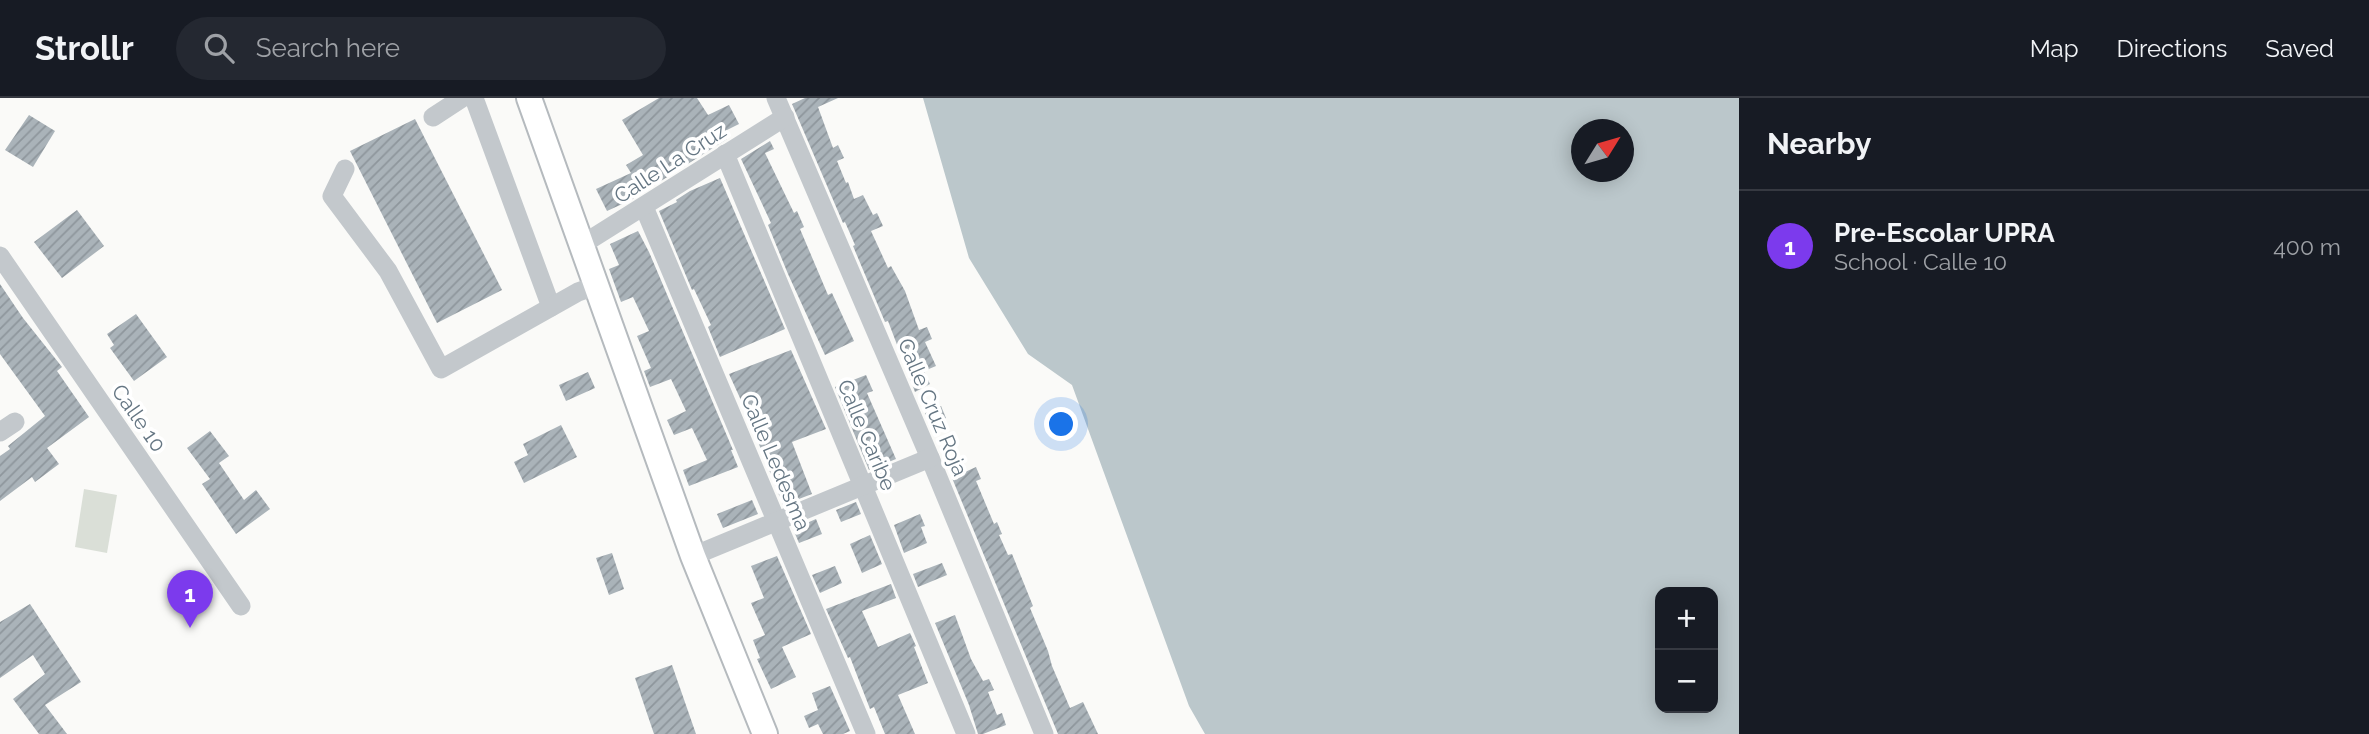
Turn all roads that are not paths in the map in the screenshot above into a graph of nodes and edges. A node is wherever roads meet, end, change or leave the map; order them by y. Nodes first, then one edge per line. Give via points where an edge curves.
1 (462, 98) edge
2 (474, 98) edge
3 (528, 98) edge
4 (776, 98) edge
5 (433, 117) dead end
6 (785, 117) junction
7 (724, 154) junction
8 (345, 169) dead end
9 (644, 207) junction
10 (580, 246) junction
11 (0, 256) edge
12 (595, 286) junction
13 (551, 307) junction
14 (930, 458) junction
15 (864, 485) junction
16 (776, 521) junction
17 (693, 556) junction
18 (241, 606) dead end
19 (765, 734) edge
20 (866, 734) edge
21 (965, 734) edge
22 (1044, 734) edge

1 - 5 street
2 - 13 street
3 - 10 main road
4 - 6 street, Calle Cruz Roja
6 - 7 street, Calle La Cruz
6 - 14 street, Calle Cruz Roja
7 - 9 street, Calle La Cruz
7 - 15 street, Calle Caribe
8 - 13 street via 332,195 388,271 441,369
9 - 10 street, Calle La Cruz
9 - 16 street, Calle Ledesma
10 - 12 main road
11 - 18 street, Calle 10
12 - 13 street
12 - 17 main road
14 - 15 street
14 - 22 street, Calle Cruz Roja
15 - 16 street
15 - 21 street, Calle Caribe
16 - 17 street
16 - 20 street, Calle Ledesma
17 - 19 main road

